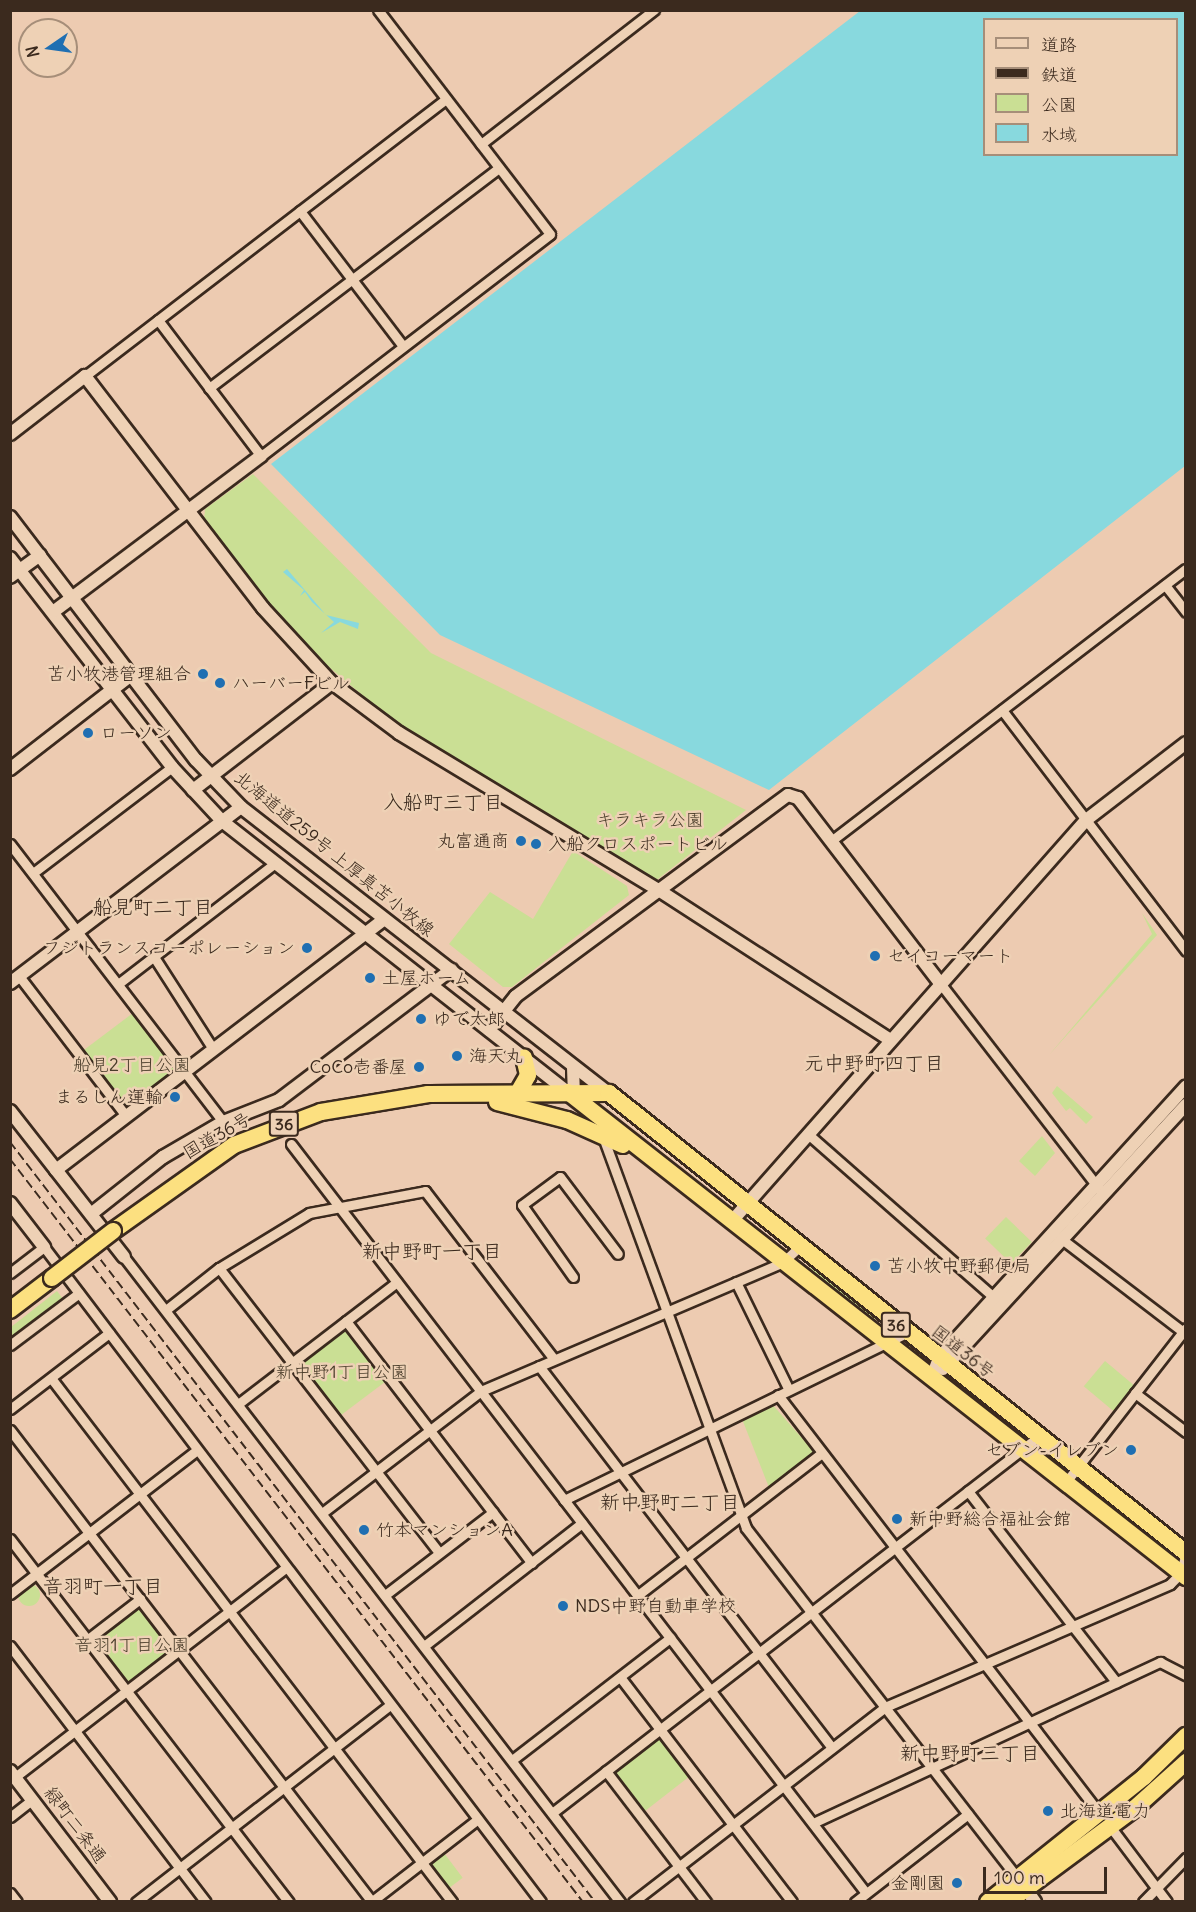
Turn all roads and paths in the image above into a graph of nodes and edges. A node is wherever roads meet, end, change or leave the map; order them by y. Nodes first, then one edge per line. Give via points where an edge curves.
1 (378, 10) edge
2 (654, 10) edge
3 (446, 99) junction
4 (481, 144) junction
5 (499, 168) junction
6 (300, 211) junction
7 (352, 279) junction
8 (158, 321) junction
9 (403, 346) junction
10 (85, 376) junction
11 (209, 388) junction
12 (10, 434) edge
13 (261, 456) junction
14 (188, 511) junction
15 (10, 517) edge
16 (40, 555) junction
17 (10, 558) edge
18 (1185, 569) edge
19 (15, 574) edge
20 (1165, 585) junction
21 (72, 597) junction
22 (52, 612) junction
23 (1185, 612) edge
24 (130, 675) junction
25 (332, 683) junction
26 (113, 689) junction
27 (1002, 710) junction
28 (1185, 743) edge
29 (172, 767) junction
30 (10, 769) edge
31 (211, 776) junction
32 (193, 790) junction
33 (241, 807) junction
34 (1086, 820) junction
35 (222, 821) junction
36 (831, 841) junction
37 (10, 844) edge
38 (275, 863) junction
39 (33, 873) junction
40 (657, 889) junction
41 (384, 919) junction
42 (77, 932) junction
43 (366, 933) junction
44 (1185, 951) edge
45 (154, 957) junction
46 (451, 970) junction
47 (15, 980) edge
48 (940, 983) junction
49 (118, 984) junction
50 (432, 985) junction
51 (504, 1012) junction
52 (489, 1030) junction
53 (890, 1040) junction
54 (213, 1049) junction
55 (524, 1057) junction
56 (573, 1066) junction
57 (184, 1071) junction
58 (1184, 1092) edge
59 (572, 1093) junction
60 (609, 1093) junction
61 (516, 1096) junction
62 (483, 1098) junction
63 (1185, 1106) edge
64 (10, 1111) edge
65 (537, 1113) junction
66 (126, 1116) junction
67 (223, 1122) junction
68 (602, 1134) junction
69 (808, 1134) junction
70 (291, 1144) dead end
71 (660, 1165) junction
72 (56, 1170) junction
73 (1101, 1192) junction
74 (337, 1203) junction
75 (746, 1205) junction
76 (12, 1207) edge
77 (91, 1214) junction
78 (732, 1221) junction
79 (1059, 1237) junction
80 (44, 1247) junction
81 (799, 1247) junction
82 (618, 1254) dead end
83 (124, 1257) joint
84 (783, 1262) junction
85 (219, 1268) junction
86 (10, 1273) edge
87 (573, 1277) dead end
88 (397, 1282) junction
89 (736, 1282) junction
90 (79, 1293) junction
91 (995, 1298) junction
92 (167, 1309) junction
93 (10, 1310) edge
94 (669, 1311) junction
95 (346, 1321) junction
96 (1184, 1331) edge
97 (109, 1333) junction
98 (906, 1333) junction
99 (887, 1342) junction
100 (10, 1345) edge
101 (554, 1359) junction
102 (944, 1362) junction
103 (292, 1363) junction
104 (539, 1366) junction
105 (932, 1377) junction
106 (51, 1378) junction
107 (789, 1390) junction
108 (480, 1391) junction
109 (1135, 1393) junction
110 (778, 1395) junction
111 (238, 1404) junction
112 (10, 1409) edge
113 (710, 1429) junction
114 (10, 1430) edge
115 (430, 1430) junction
116 (1185, 1432) edge
117 (1038, 1437) junction
118 (1024, 1448) junction
119 (196, 1451) junction
120 (822, 1453) junction
121 (1077, 1467) junction
122 (376, 1472) junction
123 (620, 1472) junction
124 (1066, 1482) junction
125 (968, 1491) junction
126 (140, 1494) junction
127 (564, 1500) junction
128 (493, 1512) junction
129 (322, 1513) junction
130 (741, 1516) junction
131 (582, 1523) junction
132 (90, 1533) junction
133 (10, 1539) edge
134 (895, 1548) junction
135 (1185, 1552) edge
136 (439, 1554) junction
137 (686, 1558) junction
138 (532, 1563) junction
139 (285, 1568) junction
140 (37, 1574) junction
141 (1183, 1575) edge
142 (10, 1594) edge
143 (385, 1595) junction
144 (638, 1595) junction
145 (140, 1599) junction
146 (230, 1611) junction
147 (812, 1612) junction
148 (1073, 1627) junction
149 (670, 1638) junction
150 (88, 1639) junction
151 (424, 1646) junction
152 (10, 1647) edge
153 (179, 1650) junction
154 (759, 1653) junction
155 (985, 1665) junction
156 (1185, 1675) edge
157 (620, 1677) junction
158 (1116, 1682) junction
159 (127, 1690) junction
160 (711, 1690) junction
161 (390, 1705) junction
162 (885, 1707) junction
163 (1030, 1722) junction
164 (660, 1729) junction
165 (75, 1730) junction
166 (1185, 1736) edge
167 (335, 1748) junction
168 (832, 1748) junction
169 (512, 1760) junction
170 (1185, 1762) edge
171 (932, 1768) junction
172 (606, 1771) junction
173 (13, 1774) edge
174 (784, 1785) junction
175 (284, 1787) junction
176 (32, 1800) junction
177 (1098, 1811) junction
178 (552, 1813) junction
179 (968, 1814) junction
180 (10, 1817) edge
181 (478, 1819) junction
182 (813, 1823) junction
183 (733, 1824) junction
184 (232, 1827) junction
185 (1110, 1827) junction
186 (1185, 1857) edge
187 (422, 1862) junction
188 (679, 1866) junction
189 (180, 1867) junction
190 (1026, 1889) edge
191 (1158, 1890) junction
192 (10, 1893) edge
193 (866, 1893) junction
194 (372, 1901) edge
195 (17, 1902) edge
196 (110, 1902) edge
197 (136, 1902) edge
198 (206, 1902) edge
199 (289, 1902) edge
200 (452, 1902) edge
201 (541, 1902) edge
202 (620, 1902) edge
203 (633, 1902) edge
204 (706, 1902) edge
205 (792, 1902) edge
206 (855, 1902) edge
207 (988, 1902) edge
208 (1008, 1902) edge
209 (1143, 1902) edge
210 (1167, 1902) edge

1 - 3 street
2 - 4 street
3 - 4 street
3 - 6 street
4 - 5 street
5 - 7 street
5 - 9 street via 550,234
6 - 7 street
6 - 8 street
7 - 9 street
7 - 11 street
8 - 10 street
8 - 11 street
9 - 13 street
10 - 12 street
10 - 14 street
11 - 13 street
13 - 14 street
14 - 21 street
14 - 25 street via 284,633
15 - 16 street, 北海道道259号 上厚真苫小牧線
16 - 19 street
16 - 21 street, 北海道道259号 上厚真苫小牧線
17 - 19 street
18 - 20 street
19 - 22 street
20 - 23 street
20 - 27 street
21 - 22 street
21 - 24 street, 北海道道259号 上厚真苫小牧線
22 - 26 street
24 - 26 street
24 - 31 street, 北海道道259号 上厚真苫小牧線
25 - 31 street
25 - 40 street via 477,782
26 - 29 street
26 - 30 street
27 - 34 street
27 - 36 street
28 - 34 street
29 - 32 street
29 - 39 street
31 - 32 street
31 - 33 street, 北海道道259号 上厚真苫小牧線
32 - 35 street
33 - 35 street
33 - 41 street, 北海道道259号 上厚真苫小牧線
34 - 44 street
34 - 48 street
35 - 38 street
35 - 42 street
36 - 40 street via 798,798 788,795
36 - 48 street
37 - 39 street
38 - 43 street
38 - 45 street
39 - 42 street
40 - 51 street via 516,996
40 - 53 street
41 - 43 street
41 - 46 street, 北海道道259号 上厚真苫小牧線
42 - 47 street
42 - 49 street
43 - 50 street
43 - 54 street
45 - 49 street
45 - 54 street
46 - 50 street
46 - 51 street, 北海道道259号 上厚真苫小牧線
47 - 66 street
48 - 53 street
48 - 73 street
49 - 57 street
50 - 52 street
50 - 67 street via 279,1100
51 - 52 street
51 - 56 street, 北海道道259号 上厚真苫小牧線
52 - 55 street
53 - 69 street
54 - 57 street
55 - 59 street
55 - 61 highway via 528,1075
56 - 59 street
56 - 60 street, 北海道道259号 上厚真苫小牧線
57 - 66 street
57 - 67 street
58 - 73 street
59 - 60 highway, 国道36号 / 36
59 - 61 highway, 国道36号 / 36
59 - 65 highway via 561,1108
59 - 71 highway, 国道36号 / 36
60 - 75 highway, 国道36号 / 36
61 - 62 highway, 国道36号 / 36
62 - 65 highway, 国道36号 / 36
62 - 93 highway, 国道36号 / 36, bridge via 380,1099 268,1129 200,1166
63 - 73 street
64 - 72 street
65 - 68 highway, 国道36号 / 36
66 - 72 street
67 - 77 street via 164,1157
68 - 71 highway, 国道36号 / 36
68 - 94 street
69 - 75 street
69 - 91 street
70 - 74 street
71 - 78 highway, 国道36号 / 36
72 - 77 street
73 - 79 street
74 - 85 street via 280,1227
74 - 88 street
74 - 101 street via 425,1191
75 - 78 street
75 - 81 highway, 国道36号 / 36
76 - 80 street
77 - 83 street
78 - 84 highway, 国道36号 / 36
79 - 91 street
79 - 96 street
79 - 102 street
80 - 86 street
80 - 90 street
81 - 84 street
81 - 98 highway, 国道36号 / 36
82 - 87 street via 560,1177 522,1205
83 - 92 street
84 - 89 street
84 - 99 highway, 国道36号 / 36
85 - 92 street
85 - 103 street
88 - 95 street
88 - 108 street
89 - 94 street
89 - 107 street
90 - 97 street
90 - 100 street
91 - 102 street
92 - 111 street
94 - 101 street
94 - 113 street
95 - 103 street
95 - 115 street
96 - 109 street
97 - 106 street
97 - 119 street
98 - 99 street
98 - 102 highway, 国道36号 / 36
99 - 105 highway, 国道36号 / 36
99 - 107 street
101 - 104 street
102 - 105 street
102 - 117 highway, 国道36号 / 36
103 - 111 street
103 - 122 street
104 - 108 street
104 - 123 street
105 - 118 highway, 国道36号 / 36
106 - 112 street
106 - 126 street
107 - 110 street
108 - 115 street
108 - 127 street
109 - 116 street
109 - 121 street
110 - 113 street
110 - 120 street
111 - 129 street
113 - 123 street
113 - 130 street
114 - 132 street
115 - 122 street
115 - 128 street
117 - 118 street
117 - 121 highway, 国道36号 / 36
118 - 124 highway, 国道36号 / 36
118 - 125 street
119 - 126 street
119 - 139 street
120 - 130 street
120 - 134 street
121 - 124 street
121 - 135 highway, 国道36号 / 36
122 - 129 street
122 - 136 street
123 - 127 street
123 - 137 street
124 - 141 highway, 国道36号 / 36
125 - 134 street
125 - 148 street
126 - 132 street
126 - 146 street
127 - 131 street
128 - 136 street
128 - 138 street
129 - 143 street
130 - 137 street
130 - 147 street
131 - 138 street
131 - 144 street
132 - 140 street
132 - 145 street
133 - 140 street
134 - 147 street
134 - 155 street
135 - 141 street
136 - 143 street
137 - 144 street
137 - 154 street
138 - 151 street
139 - 146 street
139 - 161 street
140 - 142 street
140 - 150 street
141 - 148 street
143 - 151 street
144 - 149 street
145 - 150 street
145 - 153 street
146 - 153 street
146 - 167 street
147 - 154 street
147 - 162 street
148 - 155 street
148 - 158 street
149 - 157 street
149 - 160 street
150 - 159 street
151 - 169 street
152 - 165 street
153 - 159 street
153 - 175 street
154 - 160 street
154 - 168 street
155 - 162 street
155 - 163 street
156 - 158 street via 1160,1662
157 - 164 street
157 - 169 street
158 - 163 street
159 - 165 street
159 - 184 street
160 - 164 street
160 - 174 street
161 - 167 street
161 - 181 street
162 - 168 street
162 - 171 street
163 - 171 street
163 - 177 street
164 - 172 street
164 - 183 street
165 - 173 street
165 - 189 street
166 - 177 highway
167 - 175 street
167 - 187 street
168 - 174 street
169 - 178 street
170 - 185 highway
171 - 179 street
171 - 182 street
172 - 178 street
172 - 188 street
173 - 176 street, 緑町二条通
174 - 182 street
174 - 183 street
175 - 184 street
175 - 194 street
176 - 180 street
176 - 196 street, 緑町二条通
177 - 185 street
177 - 190 highway
178 - 202 street
179 - 190 street
179 - 193 street
181 - 187 street
181 - 201 street
182 - 193 street
183 - 188 street
183 - 205 street
184 - 189 street
184 - 199 street
185 - 190 highway
185 - 191 street
186 - 191 street
187 - 194 street
187 - 200 street
188 - 203 street
188 - 204 street
189 - 197 street
189 - 198 street
190 - 207 highway
190 - 208 highway
191 - 209 street
191 - 210 street
192 - 195 street
193 - 206 street

